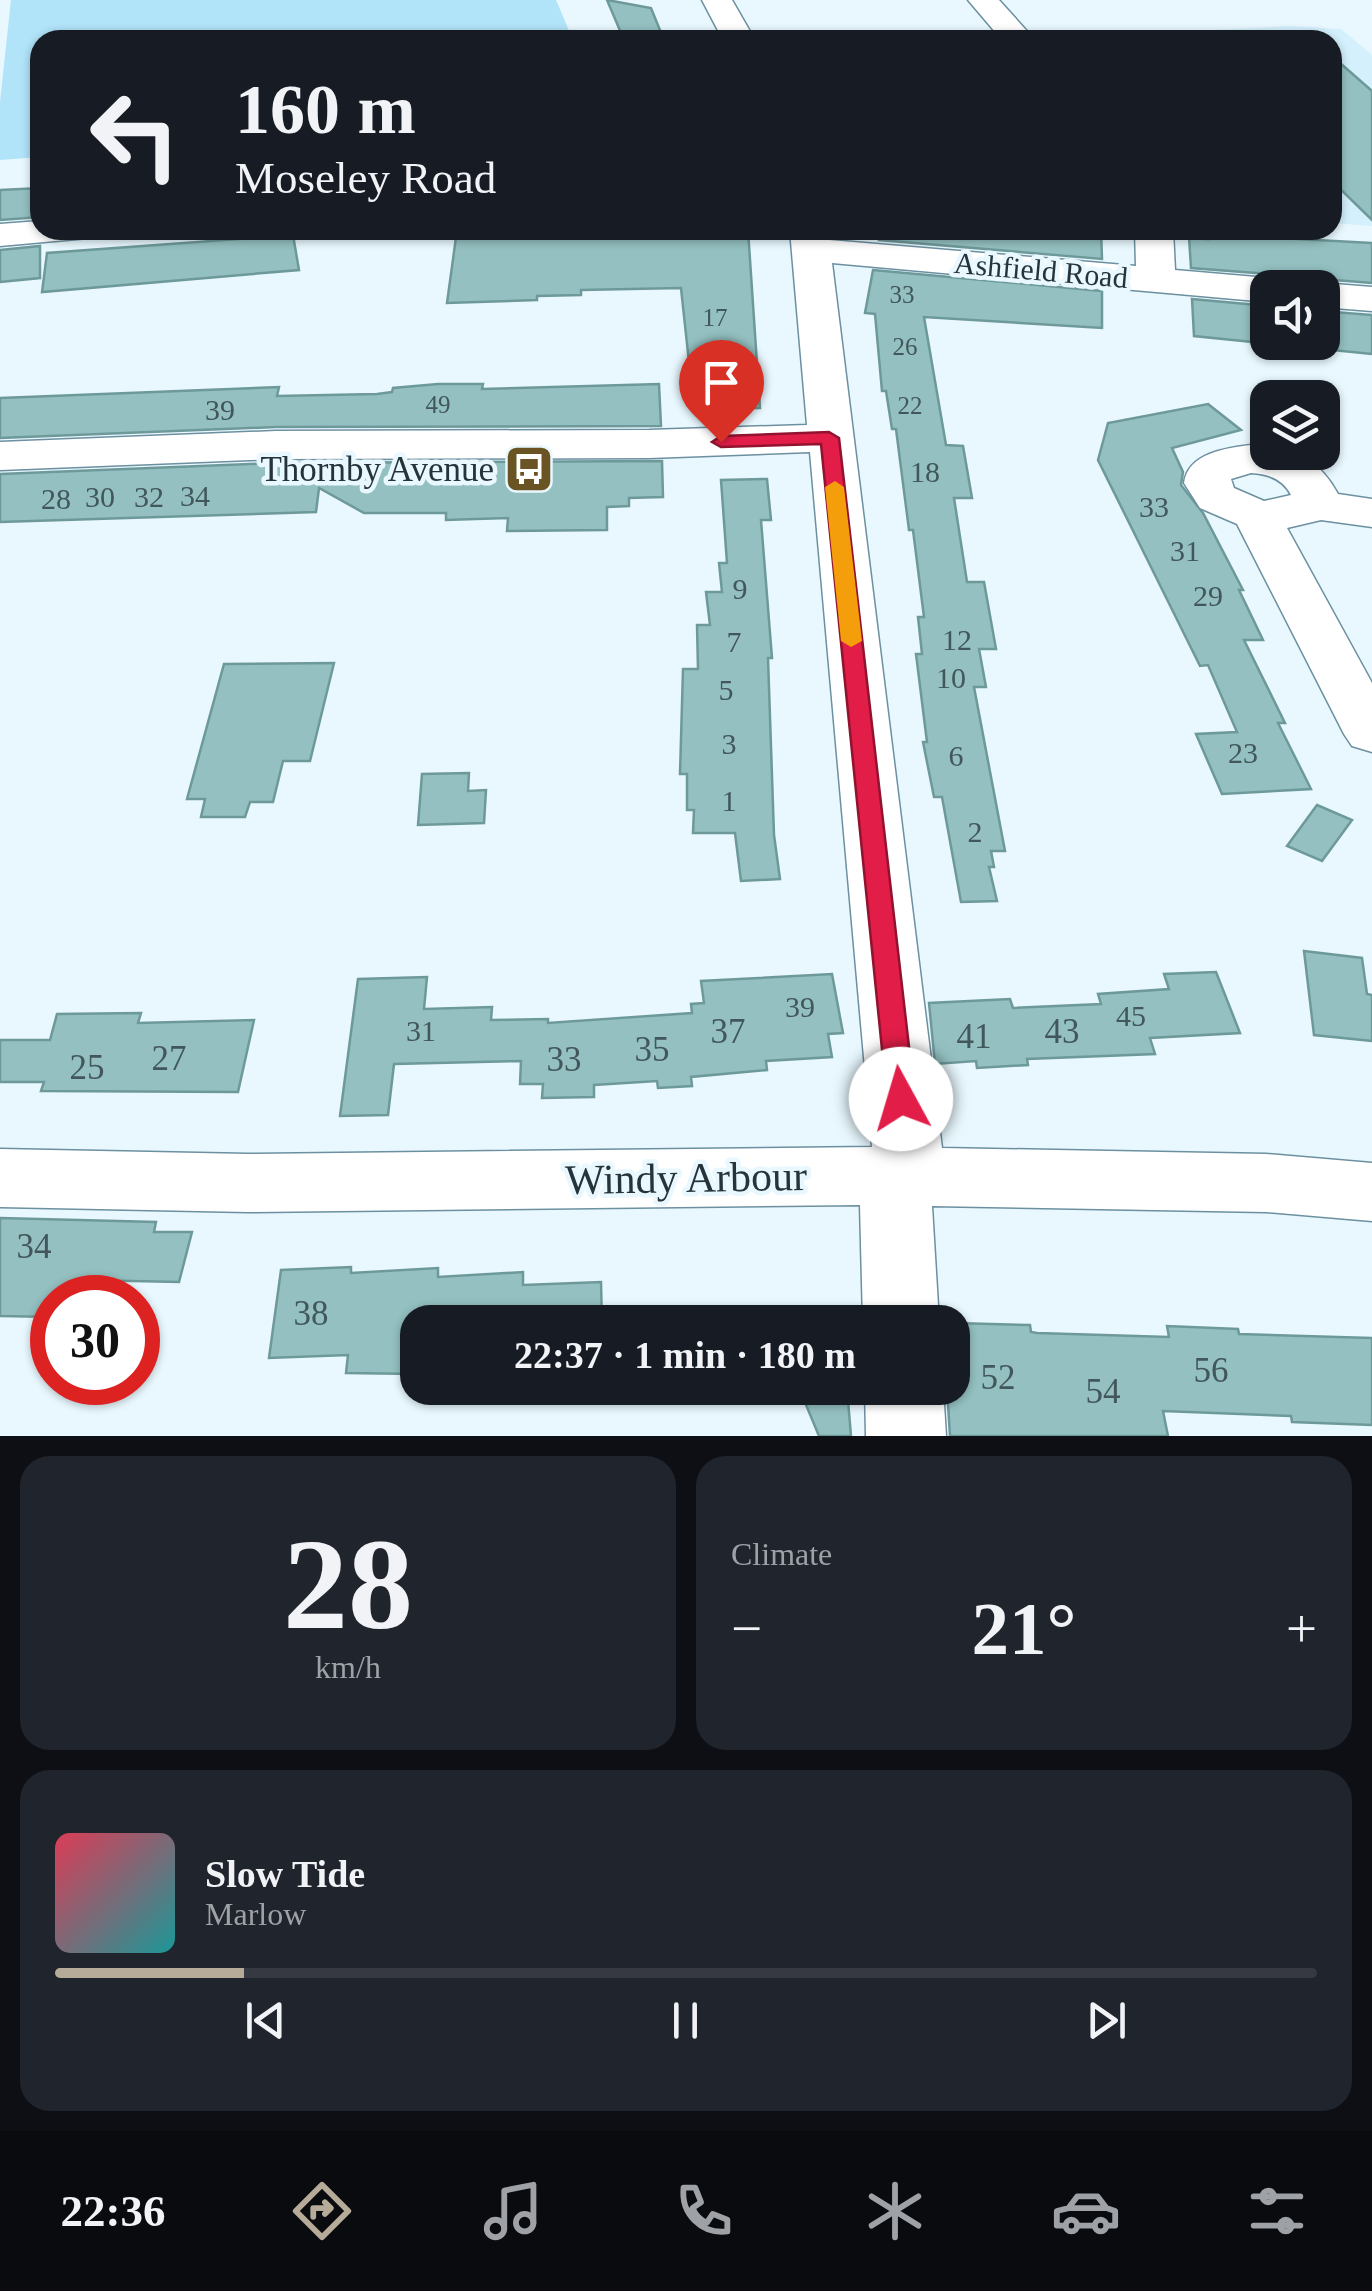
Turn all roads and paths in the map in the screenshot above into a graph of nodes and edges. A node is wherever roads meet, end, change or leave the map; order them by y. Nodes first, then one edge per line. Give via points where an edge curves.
1 (717, 0) edge
2 (983, 0) edge
3 (734, 30) edge
4 (1009, 30) edge
5 (30, 233) edge
6 (0, 235) edge
7 (812, 240) edge
8 (1154, 240) edge
9 (1156, 280) junction
10 (1250, 288) edge
11 (1340, 296) edge
12 (1372, 299) edge
13 (829, 438) junction
14 (0, 456) edge
15 (1311, 504) junction
16 (1372, 513) edge
17 (1256, 515) junction
18 (1372, 734) edge
19 (902, 1176) junction
20 (0, 1178) edge
21 (1372, 1192) edge
22 (901, 1305) edge
23 (905, 1405) edge
24 (906, 1436) edge

1 - 3 street
2 - 4 street
5 - 6 street
7 - 9 street, Ashfield Road
7 - 13 street
8 - 9 street
9 - 10 street, Ashfield Road
11 - 12 street
13 - 14 street via 276,444
13 - 19 street
15 - 16 street
15 - 17 street via 1292,514
15 - 17 street via 1312,484 1288,467 1239,460 1212,470 1211,493
17 - 18 street
19 - 20 street, Windy Arbour via 248,1183
19 - 21 street, Windy Arbour via 1266,1182
19 - 22 street
23 - 24 street

